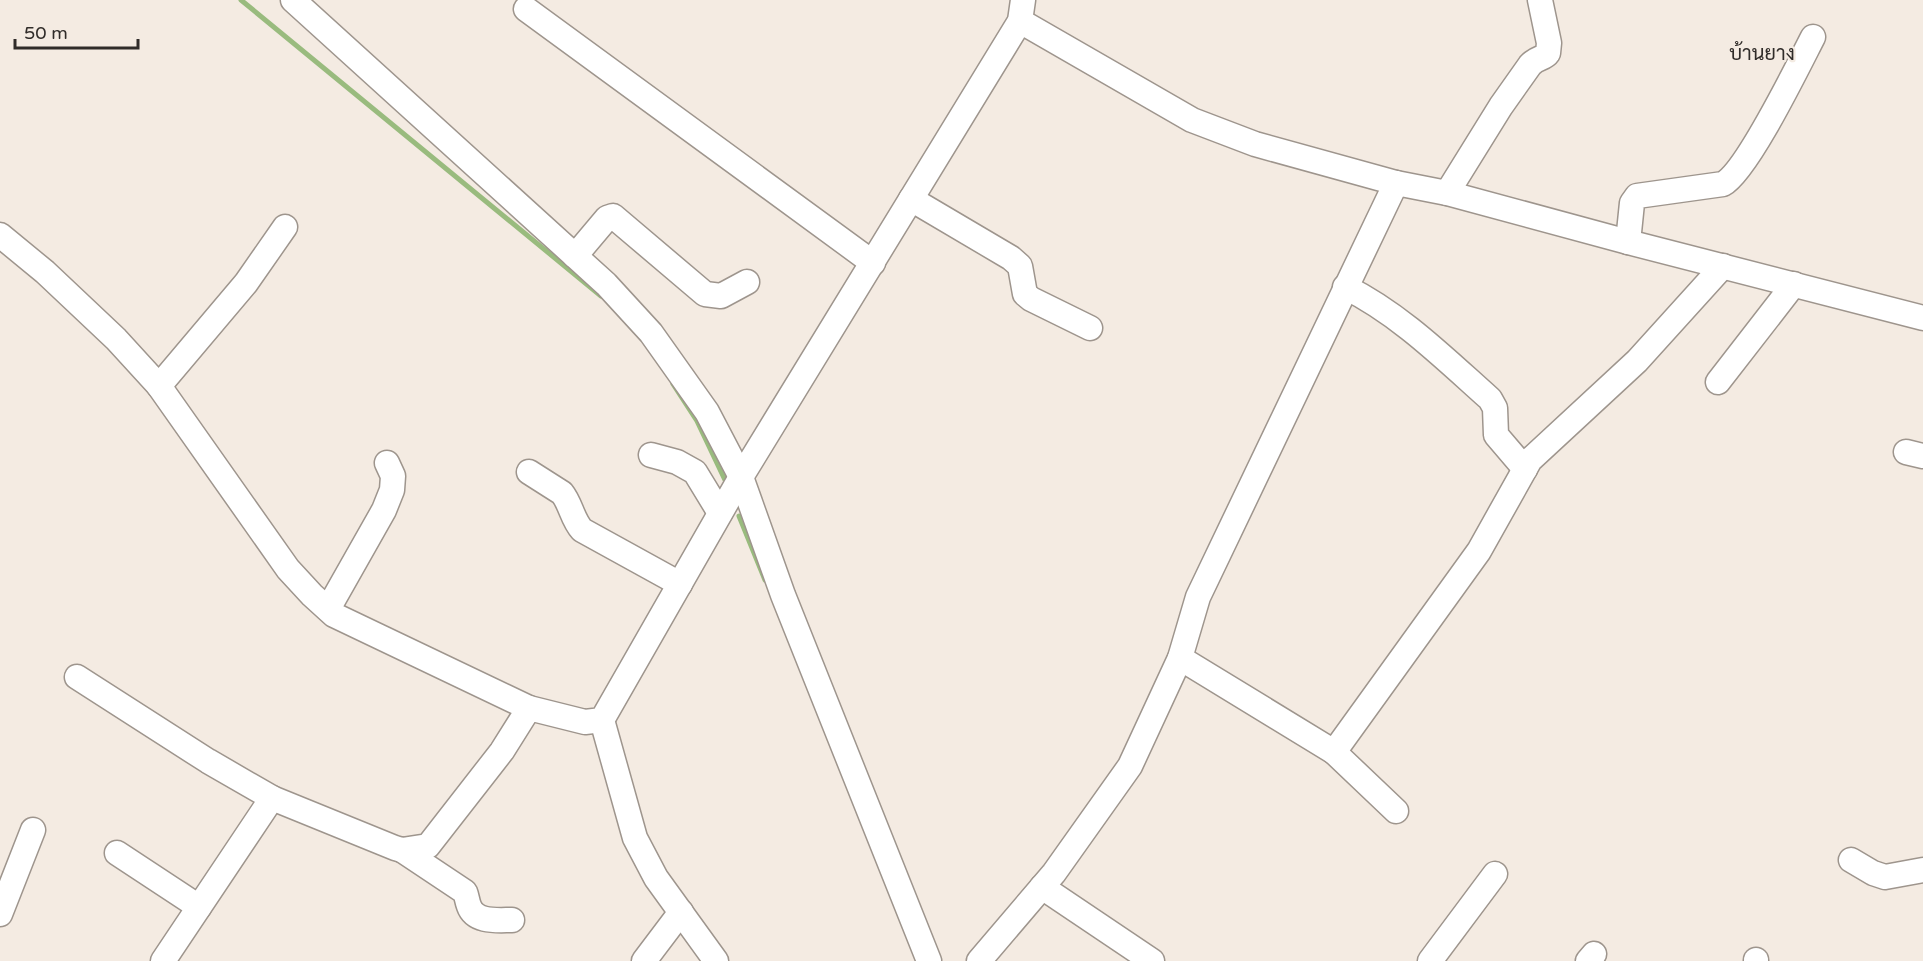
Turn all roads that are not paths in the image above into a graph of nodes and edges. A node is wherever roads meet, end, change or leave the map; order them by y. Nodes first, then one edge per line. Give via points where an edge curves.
1 (293, 0) edge
2 (1540, 0) edge
3 (526, 9) dead end
4 (1021, 11) edge
5 (1813, 38) dead end
6 (1396, 183) junction
7 (1447, 193) junction
8 (911, 199) junction
9 (285, 227) dead end
10 (0, 235) edge
11 (1628, 243) junction
12 (574, 256) junction
13 (873, 263) junction
14 (1723, 266) junction
15 (747, 282) dead end
16 (1794, 284) junction
17 (1346, 286) junction
18 (1923, 318) edge
19 (1090, 328) dead end
20 (1718, 382) dead end
21 (159, 386) junction
22 (651, 455) dead end
23 (387, 463) dead end
24 (1525, 469) junction
25 (529, 472) dead end
26 (741, 477) junction
27 (720, 513) junction
28 (680, 584) junction
29 (328, 609) junction
30 (1180, 658) junction
31 (77, 677) dead end
32 (529, 708) junction
33 (603, 720) junction
34 (1334, 752) junction
35 (272, 798) junction
36 (1396, 811) dead end
37 (33, 830) dead end
38 (402, 850) junction
39 (117, 853) dead end
40 (1851, 860) dead end
41 (1923, 870) edge
42 (1495, 874) dead end
43 (1042, 887) junction
44 (199, 907) junction
45 (681, 912) junction
46 (0, 914) edge
47 (512, 920) dead end
48 (163, 961) edge
49 (644, 961) edge
50 (716, 961) edge
51 (929, 961) edge
52 (979, 961) edge
53 (1152, 961) edge
54 (1430, 961) edge

1 - 12 street
2 - 7 street via 1549,52 1534,60 1519,80
3 - 13 street
4 - 6 street via 1192,120 1255,144
4 - 8 street
5 - 11 street via 1734,175 1723,184 1637,196 1632,203
6 - 7 street
6 - 17 street
7 - 11 street
8 - 13 street
8 - 19 street via 1011,258 1020,266 1024,294
9 - 21 street via 246,283
10 - 21 street via 116,339
11 - 14 street
12 - 15 street via 613,216 705,294 721,296
12 - 26 street via 651,333 706,412
13 - 26 street
14 - 16 street
14 - 24 street via 1637,361 1530,460
16 - 18 street
16 - 20 street
17 - 24 street via 1402,323 1490,399 1495,408 1497,438
17 - 30 street via 1198,597
21 - 29 street via 288,569
22 - 27 street via 695,472
23 - 29 street via 393,476 384,510
24 - 34 street via 1479,551
25 - 28 street via 564,496 582,530
26 - 27 street
26 - 51 street via 783,595
27 - 28 street
28 - 33 street
29 - 32 street
30 - 34 street
30 - 43 street via 1130,766
31 - 35 street
32 - 33 street via 585,722
32 - 38 street via 502,751 428,846
33 - 45 street via 635,838 656,878
34 - 36 street
35 - 38 street
35 - 44 street
37 - 46 street
38 - 47 street via 465,892 469,908 477,916
39 - 44 street
40 - 41 street via 1885,877
42 - 54 street
43 - 52 street
43 - 53 street
44 - 48 street
45 - 49 street
45 - 50 street

